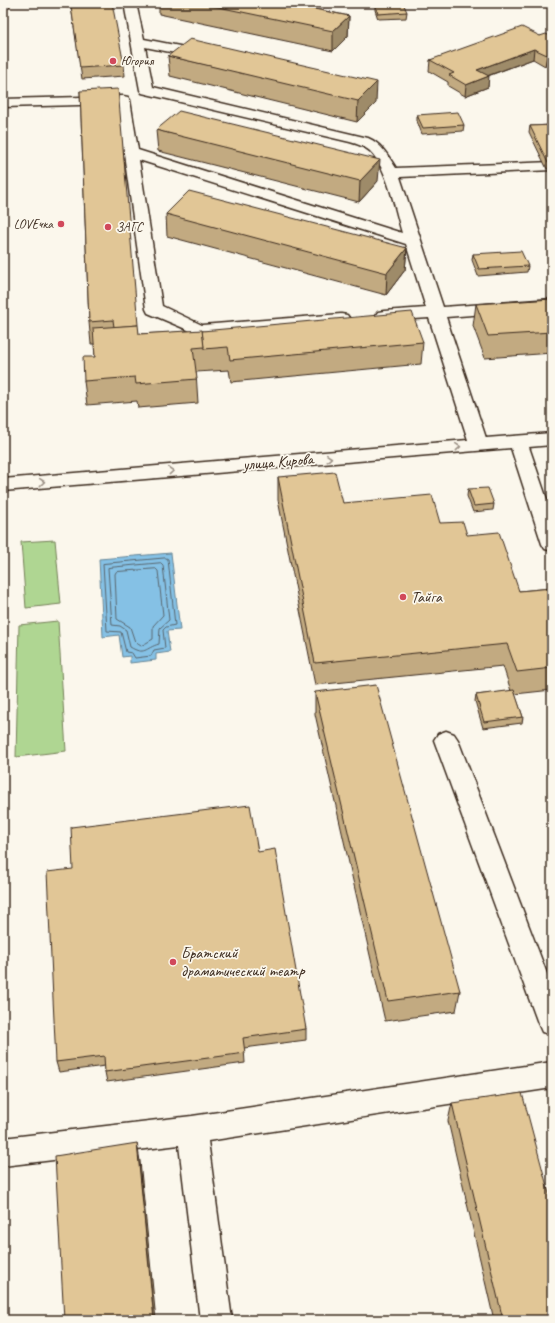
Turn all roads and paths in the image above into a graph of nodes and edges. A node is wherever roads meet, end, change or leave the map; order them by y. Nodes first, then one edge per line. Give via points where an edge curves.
1 (130, 3) edge
2 (138, 42) junction
3 (216, 57) edge
4 (3, 102) edge
5 (131, 153) junction
6 (552, 166) edge
7 (391, 173) junction
8 (414, 241) junction
9 (552, 304) edge
10 (436, 312) junction
11 (552, 439) edge
12 (518, 442) junction
13 (479, 445) junction
14 (3, 485) edge
15 (552, 544) edge
16 (446, 740) dead end
17 (552, 1023) edge
18 (552, 1075) edge
19 (192, 1130) junction
20 (3, 1152) edge
21 (216, 1320) edge

1 - 2 street
2 - 3 street
2 - 7 street via 147,90 366,142 378,151
4 - 5 street via 123,100
5 - 8 street
5 - 10 street via 154,308 200,330
6 - 7 street
7 - 8 street
8 - 10 street
9 - 10 street
10 - 13 street
11 - 12 street, улица Кирова
12 - 13 street, улица Кирова
12 - 15 street
14 -> 13 street, улица Кирова
16 - 17 street
18 - 19 street
19 - 20 street
19 - 21 street

